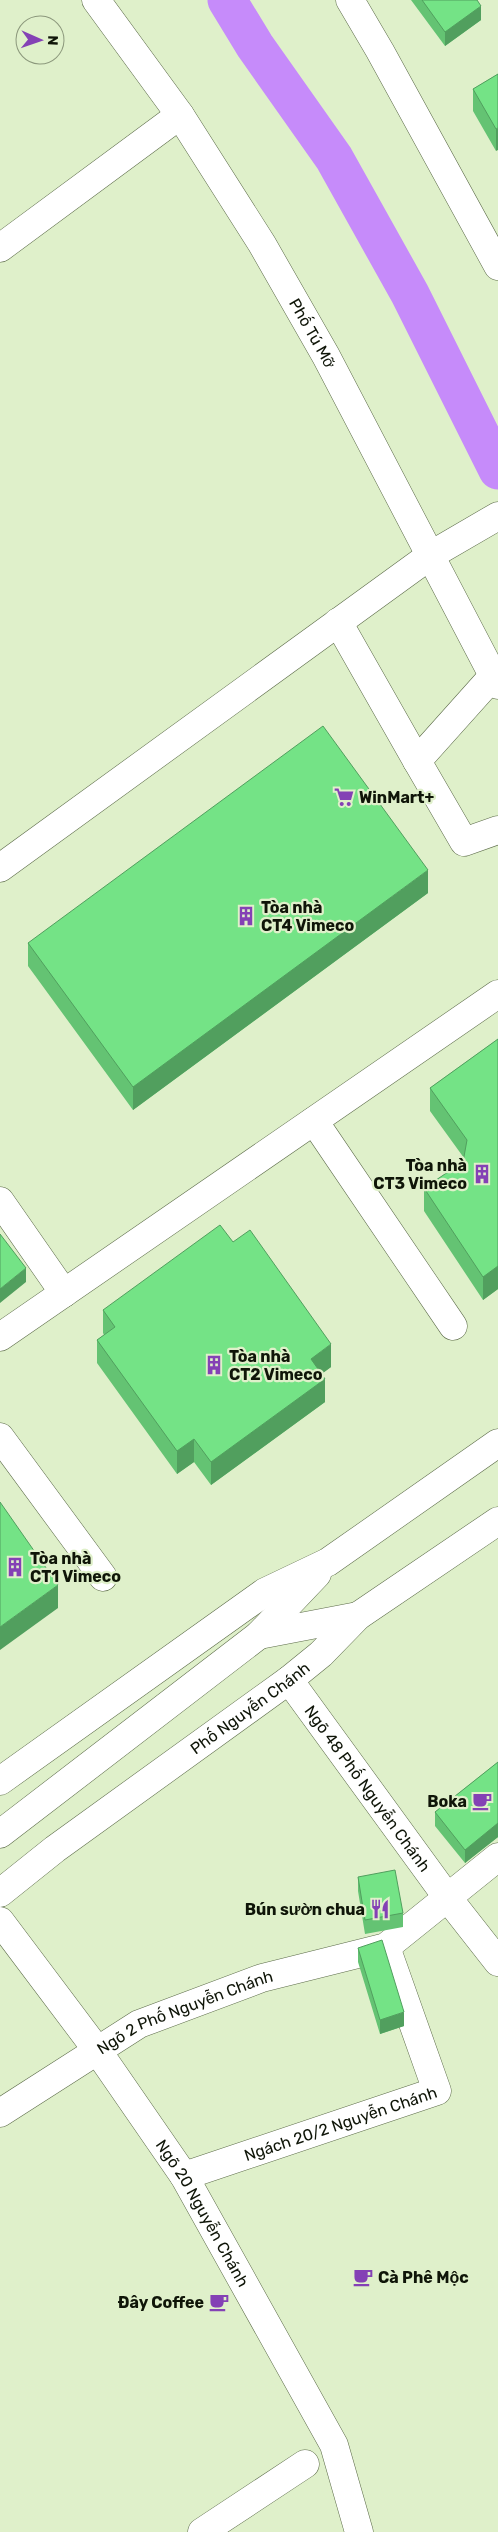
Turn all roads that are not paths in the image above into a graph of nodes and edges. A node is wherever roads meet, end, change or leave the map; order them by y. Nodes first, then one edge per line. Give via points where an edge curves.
1 (96, 0) edge
2 (350, 0) edge
3 (180, 116) junction
4 (0, 248) edge
5 (498, 266) edge
6 (498, 516) edge
7 (431, 555) junction
8 (338, 622) junction
9 (496, 680) edge
10 (417, 761) junction
11 (498, 830) edge
12 (0, 868) edge
13 (498, 994) edge
14 (314, 1121) junction
15 (0, 1201) edge
16 (64, 1292) junction
17 (454, 1326) dead end
18 (0, 1337) edge
19 (0, 1436) edge
20 (498, 1443) edge
21 (498, 1521) edge
22 (328, 1562) junction
23 (103, 1577) dead end
24 (358, 1616) junction
25 (260, 1635) junction
26 (289, 1680) junction
27 (0, 1782) edge
28 (0, 1834) edge
29 (498, 1857) edge
30 (0, 1893) edge
31 (447, 1897) junction
32 (0, 1921) edge
33 (386, 1947) junction
34 (498, 1962) edge
35 (97, 2050) junction
36 (0, 2113) edge
37 (184, 2176) junction
38 (305, 2464) dead end
39 (202, 2532) edge
40 (359, 2532) edge

1 - 3 street, Phố Tú Mỡ
2 - 5 street
3 - 4 street
3 - 7 street, Phố Tú Mỡ via 262,244 326,356
6 - 7 street
7 - 8 street
7 - 9 street, Phố Tú Mỡ
8 - 10 street
8 - 12 street
9 - 10 street
10 - 11 street via 464,842
13 - 14 street
14 - 16 street
14 - 17 street
15 - 16 street
16 - 18 street
19 - 23 street
20 - 22 street
21 - 24 street, Phố Nguyễn Chánh
22 - 25 street
22 - 27 street via 265,1592
24 - 25 street
24 - 26 street, Phố Nguyễn Chánh via 321,1654
25 - 28 street
26 - 30 street, Phố Nguyễn Chánh via 55,1849
26 - 31 street, Ngõ 48 Phố Nguyễn Chánh
29 - 31 street
31 - 33 street
31 - 34 street, Ngõ 48 Phố Nguyễn Chánh
32 - 35 street, Ngõ 20 Nguyễn Chánh
33 - 35 street, Ngõ 2 Phố Nguyễn Chánh via 262,1978 139,2024
33 - 37 street, Ngách 20/2 Nguyễn Chánh via 437,2092
35 - 36 street, Ngõ 2 Phố Nguyễn Chánh
35 - 37 street, Ngõ 20 Nguyễn Chánh
37 - 40 street, Ngõ 20 Nguyễn Chánh via 334,2444
38 - 39 street

